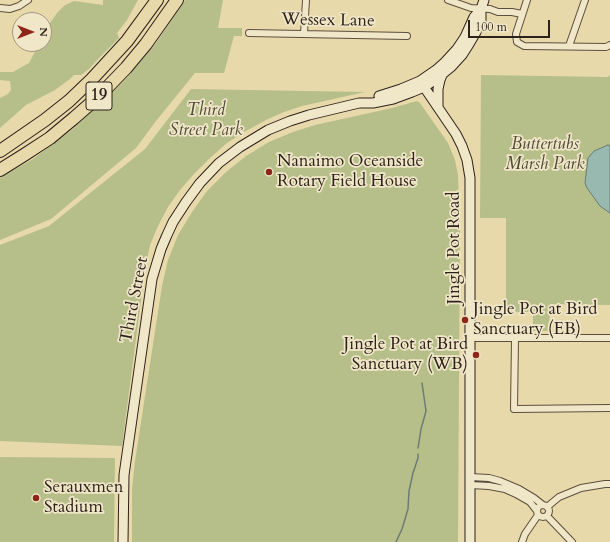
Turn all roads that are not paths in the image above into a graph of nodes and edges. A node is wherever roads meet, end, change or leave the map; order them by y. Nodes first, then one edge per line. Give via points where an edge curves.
1 (28, 0) edge
2 (157, 0) edge
3 (177, 0) edge
4 (306, 0) edge
5 (448, 0) edge
6 (528, 0) edge
7 (585, 0) edge
8 (483, 4) edge
9 (0, 8) edge
10 (522, 14) junction
11 (249, 33) dead end
12 (304, 34) junction
13 (407, 36) dead end
14 (610, 45) edge
15 (569, 46) junction
16 (443, 74) junction
17 (422, 84) junction
18 (438, 107) junction
19 (0, 151) edge
20 (0, 170) edge
21 (471, 338) junction
22 (515, 338) junction
23 (610, 338) edge
24 (610, 408) edge
25 (470, 481) junction
26 (610, 484) edge
27 (545, 506) junction
28 (537, 513) junction
29 (547, 516) junction
30 (123, 542) edge
31 (470, 542) edge
32 (522, 542) edge
33 (572, 542) edge

1 - 9 street via 10,9
2 - 19 highway, 19 via 130,38 92,79 45,120
3 - 20 highway, 19 via 146,44 98,97 50,138
4 - 12 street
5 - 8 street via 471,8
6 - 10 street
7 - 15 street
8 - 10 street via 498,12
8 - 16 main road via 476,32 459,58
8 - 17 main road via 453,54
10 - 15 street via 516,34 517,42 524,46
11 - 12 street, Wessex Lane
12 - 13 street, Wessex Lane
14 - 15 street
16 - 17 main road
16 - 18 main road via 438,89
17 - 18 main road, Jingle Pot Road
17 - 30 main road, Third Street via 393,99 359,103 313,114 274,128 247,142 226,158 204,179 186,202 173,222 161,249 151,288 124,475
18 - 21 main road, Jingle Pot Road via 462,146 469,170
21 - 22 street
21 - 25 main road, Jingle Pot Road
22 - 23 street
22 - 24 street via 514,409
25 - 27 street via 489,478 500,480 526,492
25 - 28 street via 516,494 530,502
25 - 31 main road, Jingle Pot Road
26 - 27 street via 581,488
27 - 28 street via 538,507
27 - 29 street via 549,510
28 - 29 street
28 - 32 street
29 - 33 street

